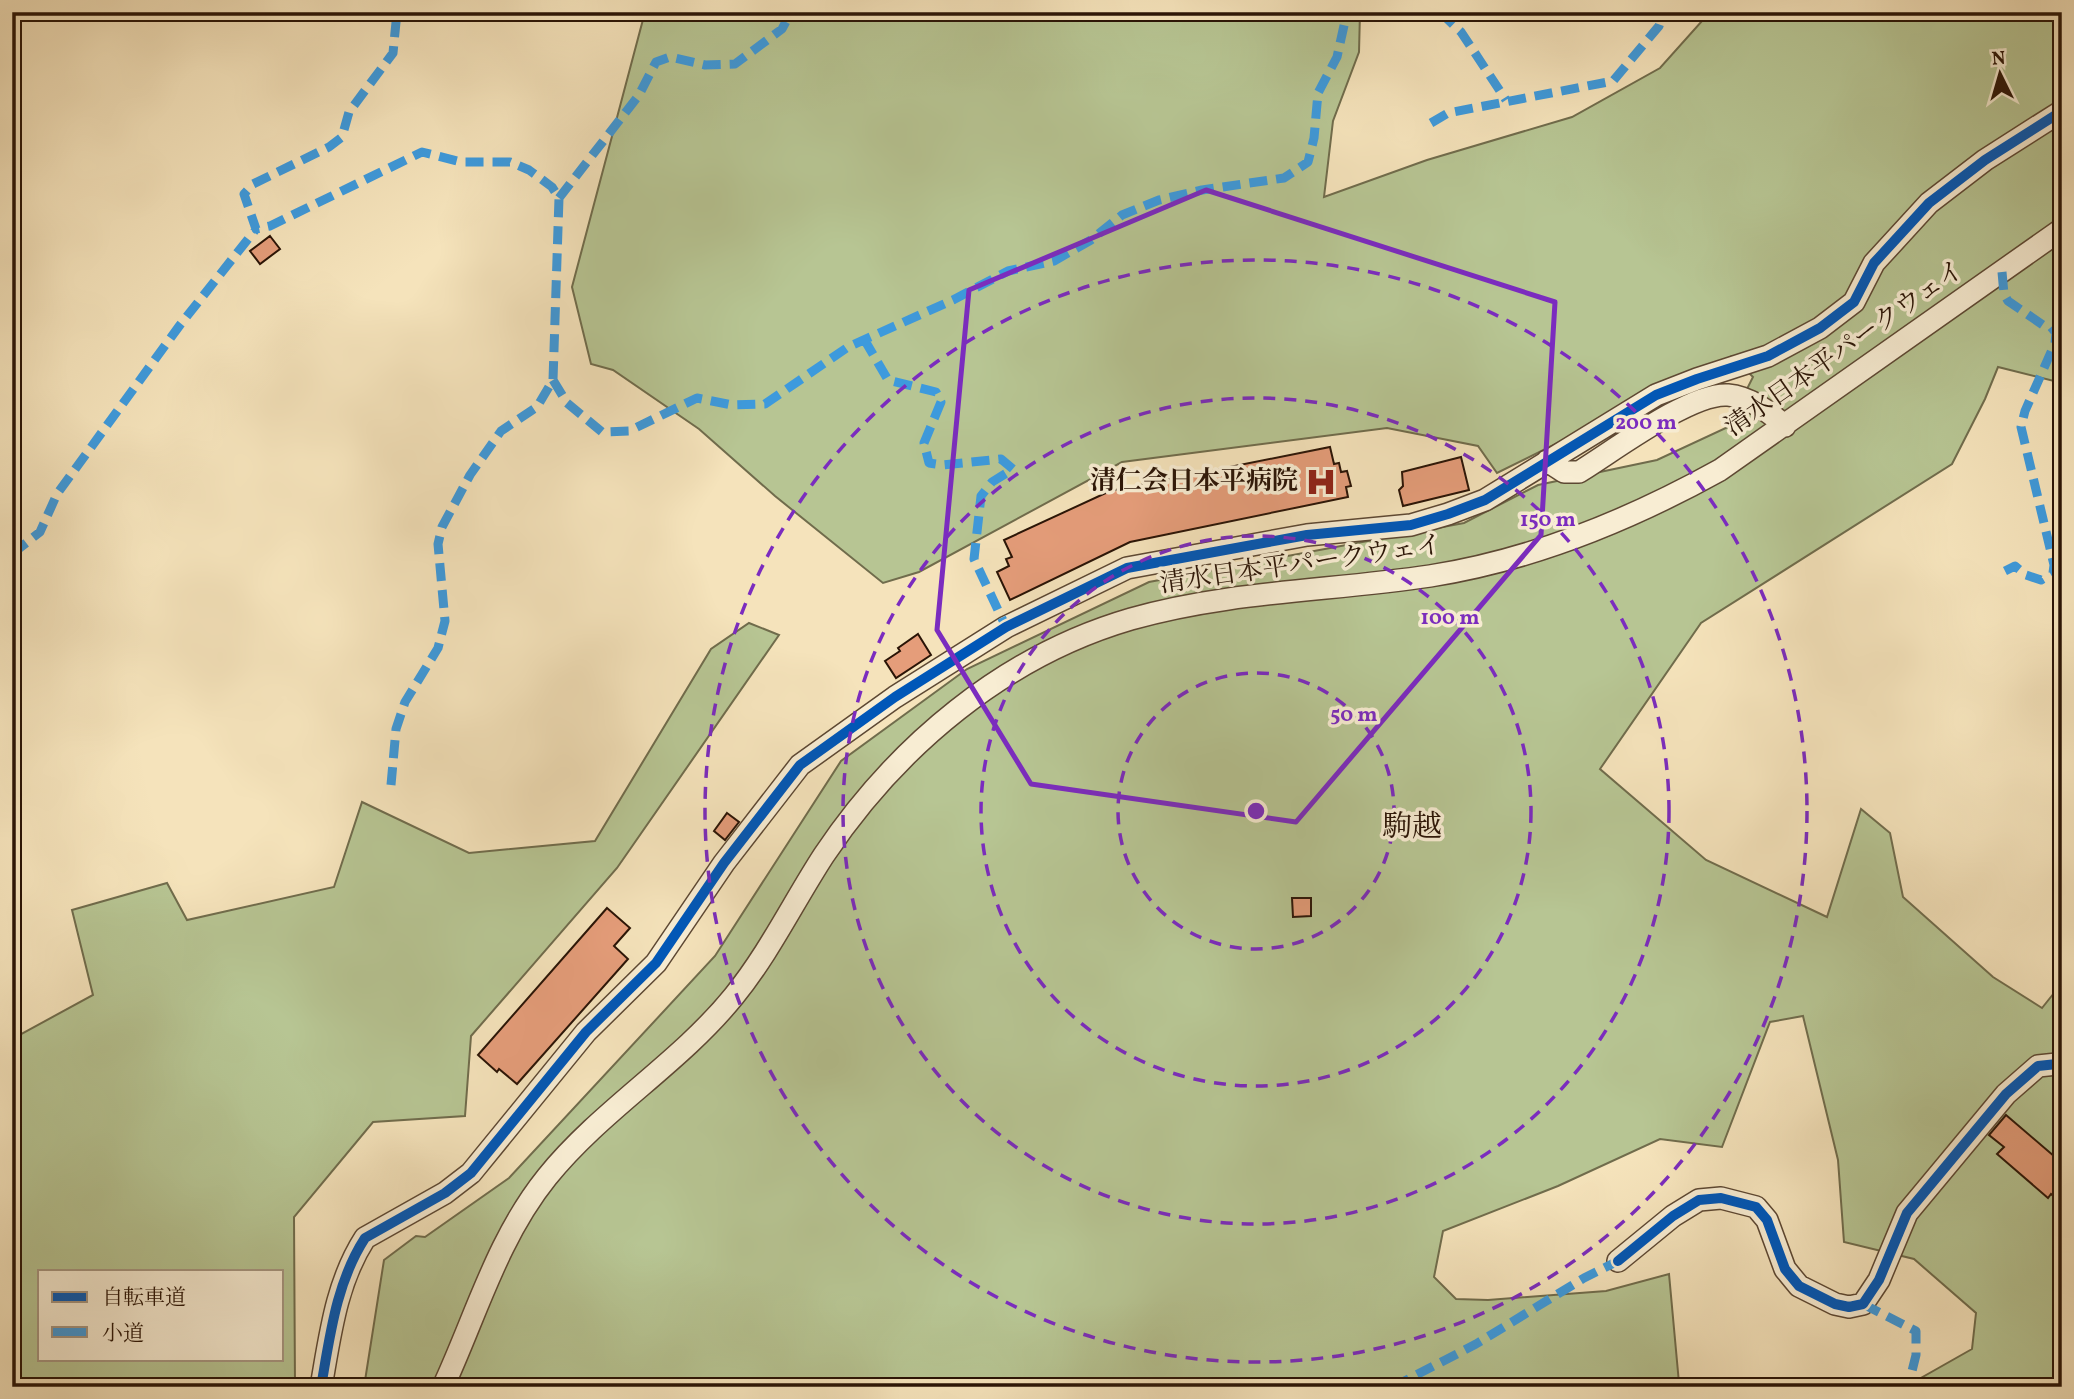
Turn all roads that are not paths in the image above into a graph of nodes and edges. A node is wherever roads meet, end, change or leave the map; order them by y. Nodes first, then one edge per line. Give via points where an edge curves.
1 (2062, 111) edge
2 (2062, 229) edge
3 (1784, 426) junction
4 (1547, 461) junction
5 (2062, 1067) edge
6 (1618, 1262) dead end
7 (321, 1387) edge
8 (443, 1387) edge

1 - 4 street via 1929,204 1874,263 1854,302 1820,328 1768,356 1656,395
2 - 3 street, 清水日本平パークウェイ
3 - 4 street via 1746,399 1707,397 1579,472 1564,472
3 - 8 street, 清水日本平パークウェイ via 1678,494 1546,547 1428,576 1234,597 1128,620 1037,659 986,690 936,726 873,790 826,853 736,995 678,1055 583,1137 548,1176 520,1214 494,1266
4 - 7 street via 1485,500 1411,525 1307,535 1127,568 1006,627 895,697 800,765 723,863 656,962 586,1032 471,1173 365,1238 333,1314
5 - 6 street via 2038,1066 2006,1094 1907,1213 1879,1280 1863,1304 1835,1304 1799,1286 1785,1269 1767,1220 1756,1207 1721,1198 1699,1199

